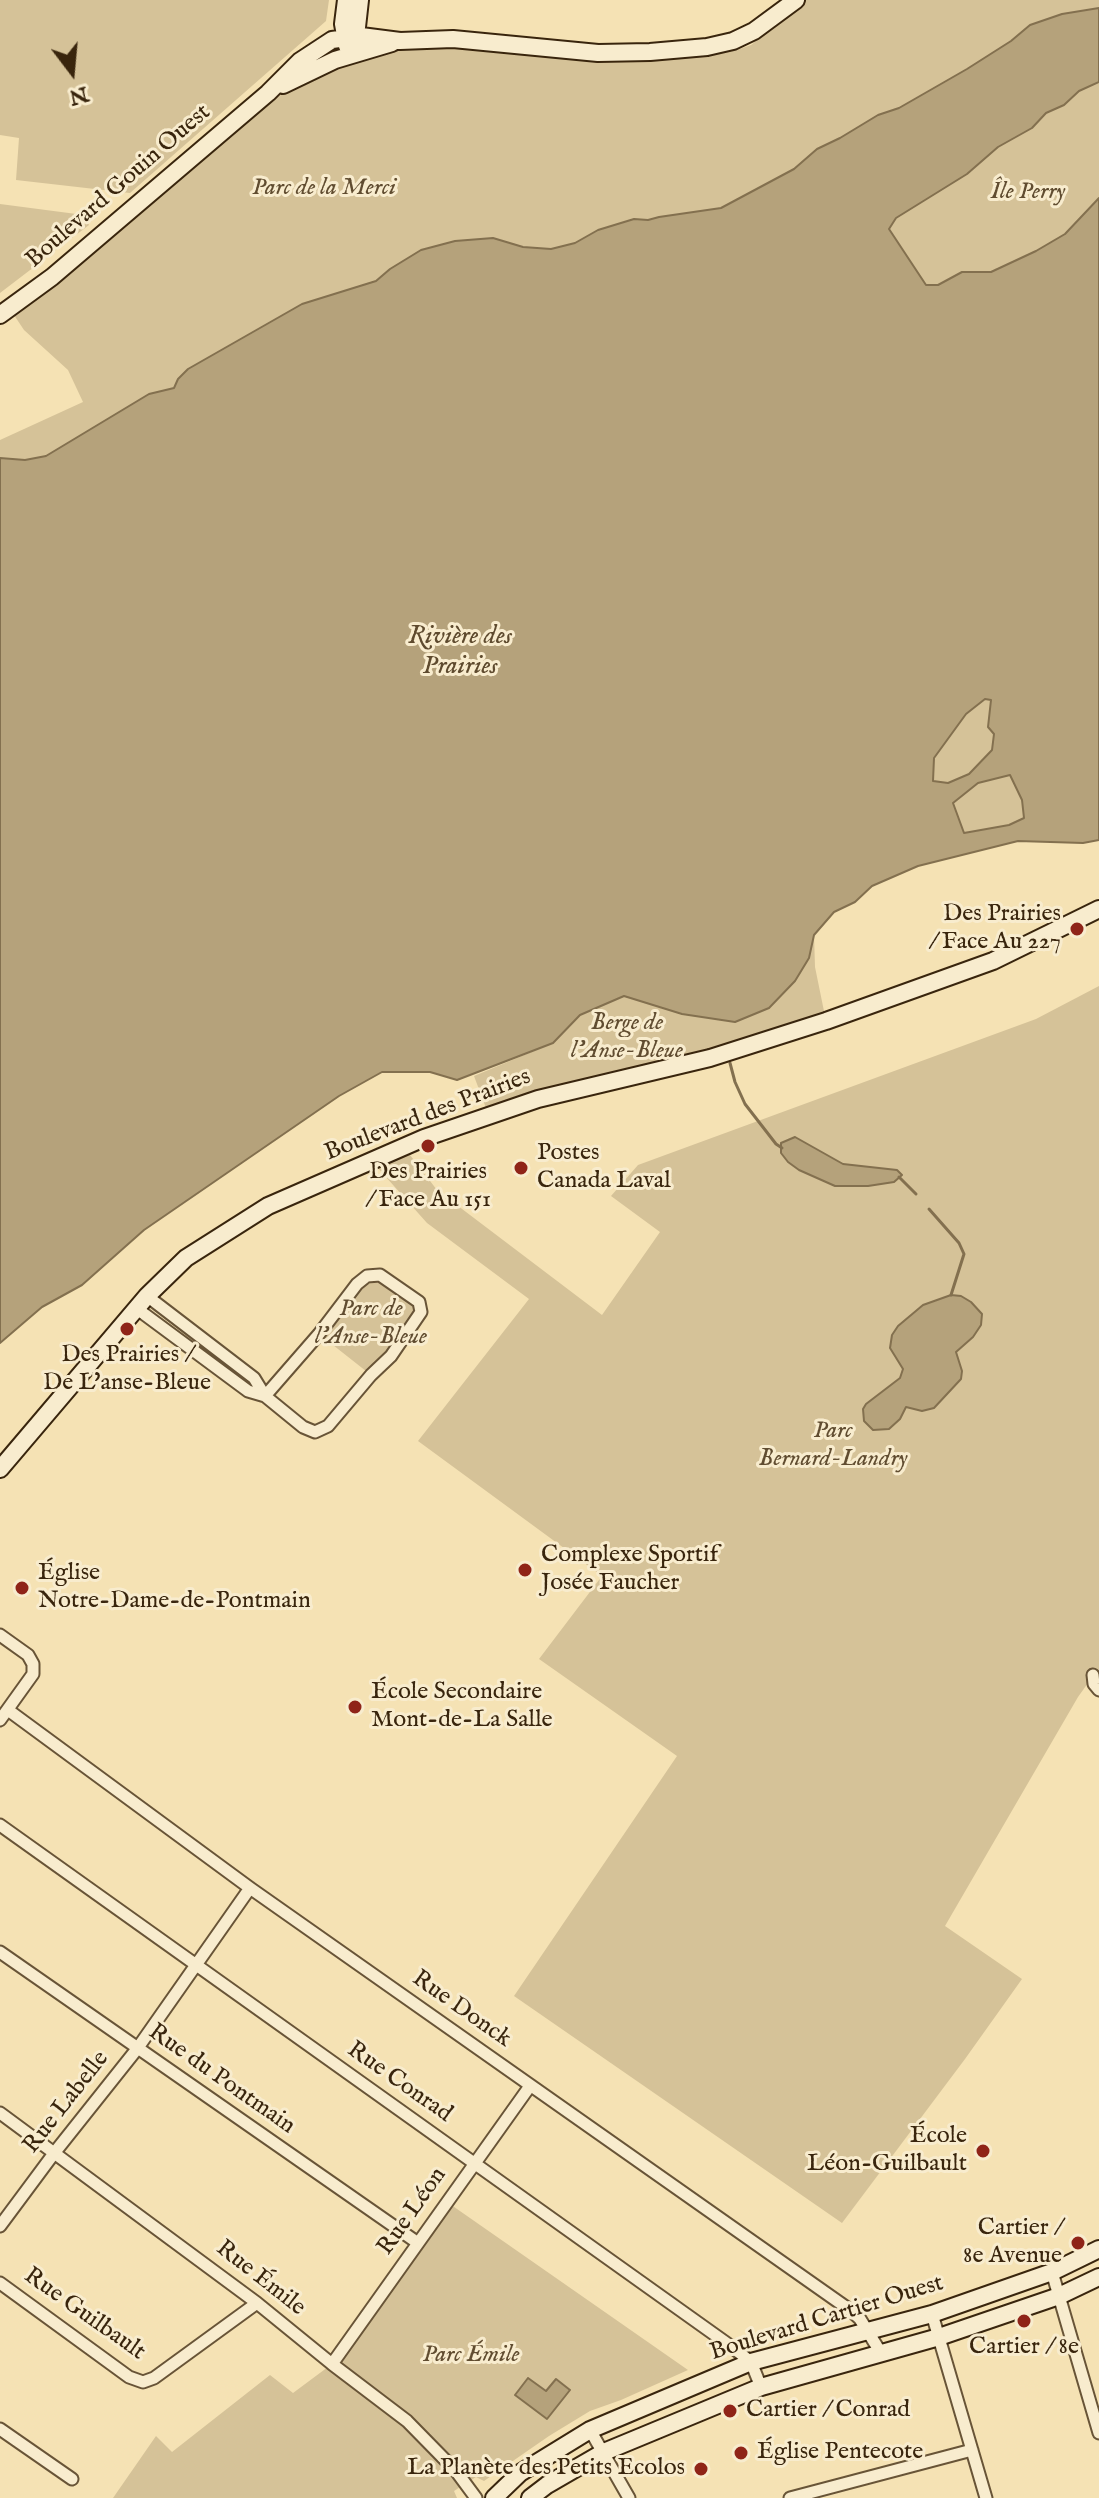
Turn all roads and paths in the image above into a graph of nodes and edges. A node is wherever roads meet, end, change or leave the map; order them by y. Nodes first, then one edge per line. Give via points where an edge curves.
1 (346, 0) edge
2 (360, 0) edge
3 (796, 0) edge
4 (350, 37) junction
5 (400, 41) junction
6 (348, 56) junction
7 (268, 93) junction
8 (0, 315) edge
9 (1099, 909) edge
10 (142, 1302) junction
11 (265, 1396) junction
12 (0, 1469) edge
13 (0, 1635) edge
14 (1093, 1675) dead end
15 (1099, 1690) edge
16 (4, 1715) edge
17 (0, 1825) edge
18 (250, 1888) junction
19 (0, 1952) edge
20 (195, 1964) junction
21 (137, 2049) junction
22 (530, 2086) junction
23 (0, 2113) edge
24 (55, 2152) junction
25 (475, 2163) junction
26 (0, 2226) edge
27 (418, 2243) junction
28 (1099, 2249) edge
29 (1052, 2272) junction
30 (1099, 2277) edge
31 (0, 2283) edge
32 (1059, 2296) junction
33 (257, 2303) junction
34 (932, 2314) junction
35 (868, 2332) junction
36 (939, 2337) junction
37 (881, 2353) junction
38 (751, 2362) junction
39 (332, 2364) junction
40 (761, 2387) junction
41 (1096, 2409) edge
42 (0, 2429) edge
43 (590, 2430) junction
44 (1099, 2433) edge
45 (972, 2450) junction
46 (604, 2452) junction
47 (72, 2479) dead end
48 (476, 2498) edge
49 (494, 2498) edge
50 (530, 2498) edge
51 (629, 2498) edge
52 (790, 2498) edge
53 (986, 2498) edge

1 - 4 street via 343,24
2 - 4 street
3 - 5 street, Boulevard Gouin Ouest via 741,38 692,49 609,53 475,40
4 - 5 street, Boulevard Gouin Ouest
4 - 6 street
4 - 7 street, Boulevard Gouin Ouest via 314,50
5 - 6 street, Boulevard Gouin Ouest
6 - 7 street, Boulevard Gouin Ouest
7 - 8 street, Boulevard Gouin Ouest
9 - 10 street, Boulevard des Prairies via 993,961 826,1021 710,1058 538,1099 424,1138 268,1206 186,1258
10 - 11 street via 254,1378
10 - 12 street, Boulevard des Prairies
11 - 11 street via 303,1427 315,1432 328,1426 391,1356 421,1312 419,1302 380,1275 367,1276
13 - 16 street, Rue Donck via 33,1664 33,1674
14 - 15 street
16 - 18 street, Rue Donck
17 - 20 street, Rue Conrad
18 - 20 street, Rue Labelle
18 - 22 street, Rue Donck
19 - 21 street, Rue du Pontmain
20 - 21 street, Rue Labelle
20 - 25 street, Rue Conrad
21 - 24 street, Rue Labelle
21 - 27 street, Rue du Pontmain
22 - 25 street, Rue Léon
22 - 35 street, Rue Donck via 850,2310
23 - 24 street, Rue Émile
24 - 26 street, Rue Labelle
24 - 33 street, Rue Émile
25 - 27 street, Rue Léon
25 - 38 street, Rue Conrad
27 - 39 street, Rue Léon
28 - 29 street, Boulevard Cartier Ouest
29 - 32 street
29 - 34 street, Boulevard Cartier Ouest
30 - 32 street, Boulevard Cartier Ouest
31 - 33 street, Rue Guilbault via 143,2382
32 - 36 street, Boulevard Cartier Ouest
32 - 41 street
33 - 39 street, Rue Émile
34 - 35 street, Boulevard Cartier Ouest
34 - 36 street
35 - 37 street, Rue Donck
35 - 38 street, Boulevard Cartier Ouest
36 - 37 street, Boulevard Cartier Ouest
36 - 45 street
37 - 40 street, Boulevard Cartier Ouest
38 - 40 street
38 - 43 street, Boulevard Cartier Ouest
39 - 48 street, Rue Émile via 407,2421
40 - 46 street, Boulevard Cartier Ouest
41 - 44 street
42 - 47 street
43 - 46 street
43 - 49 street, Boulevard Cartier Ouest via 520,2473
45 - 52 street
45 - 53 street
46 - 50 street, Boulevard Cartier Ouest
46 - 51 street

